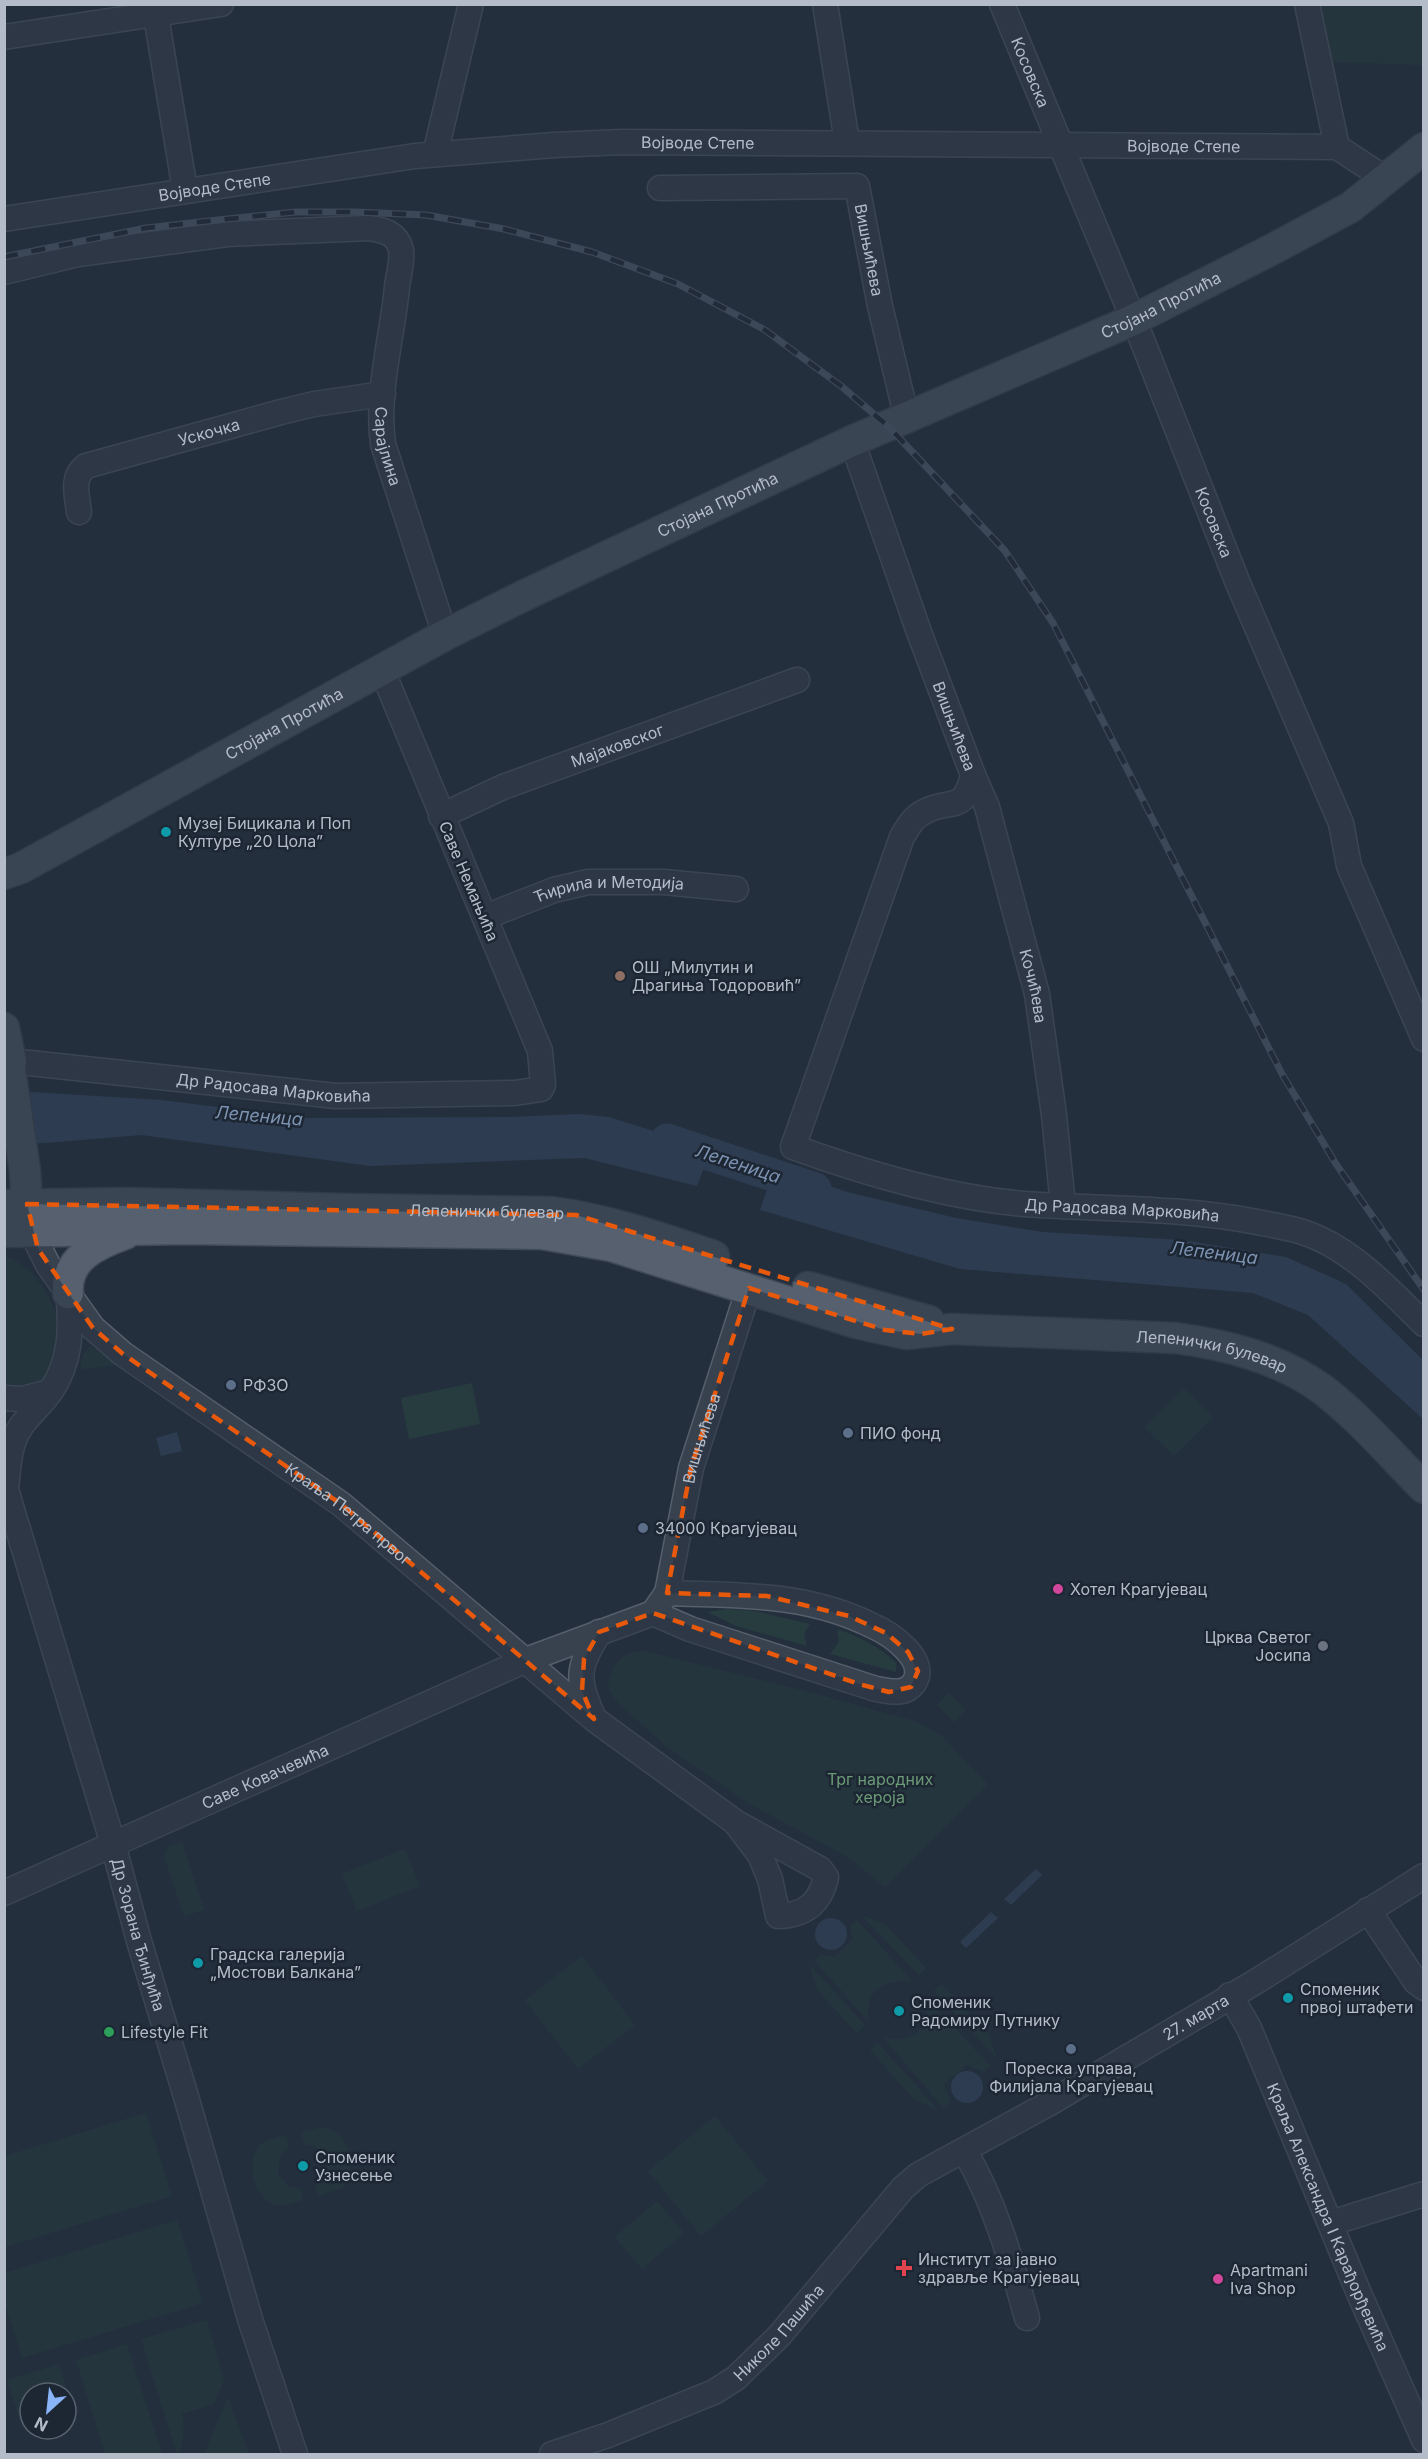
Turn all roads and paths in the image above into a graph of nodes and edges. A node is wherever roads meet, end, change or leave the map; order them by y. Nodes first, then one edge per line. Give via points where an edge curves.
1 (221, 4) edge
2 (471, 4) edge
3 (825, 4) edge
4 (1002, 4) edge
5 (1307, 4) edge
6 (155, 10) edge
7 (4, 37) edge
8 (847, 142) junction
9 (1062, 145) junction
10 (1337, 147) junction
11 (1424, 148) edge
12 (435, 154) junction
13 (1386, 178) junction
14 (660, 188) dead end
15 (185, 190) junction
16 (4, 219) edge
17 (4, 272) edge
18 (1133, 320) junction
19 (383, 394) junction
20 (907, 419) junction
21 (852, 441) junction
22 (79, 512) dead end
23 (445, 635) junction
24 (382, 670) junction
25 (796, 680) dead end
26 (973, 775) junction
27 (441, 816) junction
28 (10, 873) edge
29 (736, 889) dead end
30 (4, 898) edge
31 (485, 917) junction
32 (4, 1028) edge
33 (1424, 1039) edge
34 (11, 1067) junction
35 (536, 1092) joint
36 (793, 1147) joint
37 (1063, 1206) junction
38 (17, 1218) edge
39 (133, 1231) junction
40 (749, 1288) junction
41 (68, 1293) junction
42 (1424, 1324) edge
43 (952, 1329) junction
44 (50, 1392) junction
45 (4, 1398) edge
46 (5, 1486) edge
47 (1424, 1488) edge
48 (667, 1593) junction
49 (652, 1613) junction
50 (599, 1632) junction
51 (526, 1660) junction
52 (594, 1719) junction
53 (735, 1822) dead end
54 (113, 1844) junction
55 (1424, 1876) edge
56 (4, 1893) edge
57 (1368, 1910) junction
58 (1424, 1988) edge
59 (1230, 1995) junction
60 (964, 2150) junction
61 (1424, 2194) edge
62 (1331, 2223) junction
63 (1027, 2318) dead end
64 (1423, 2439) edge
65 (295, 2454) edge
66 (552, 2454) edge

1 - 6 street
2 - 12 street
3 - 8 street
4 - 9 street, Косовска
5 - 10 street
6 - 7 street
6 - 15 street
8 - 9 street, Војводе Степе
8 - 12 street, Војводе Степе via 622,142
9 - 10 street, Војводе Степе
9 - 18 street, Косовска
10 - 13 street
11 - 13 main road, Стојана Протића
12 - 15 street, Војводе Степе
13 - 18 main road, Стојана Протића via 1351,207
14 - 20 street, Вишњићева via 857,186
15 - 16 street, Војводе Степе
17 - 19 street, Сарајлина via 78,254 227,234 384,230 400,250
18 - 20 main road, Стојана Протића
18 - 33 street, Косовска via 1237,581 1341,822 1349,866
19 - 22 street, Ускочка via 281,412 86,466 76,479
19 - 23 street, Сарајлина via 383,444
20 - 21 main road, Стојана Протића
21 - 23 main road, Стојана Протића
21 - 26 street, Вишњићева
23 - 24 main road, Стојана Протића
24 - 27 street, Саве Немањића
24 - 28 main road, Стојана Протића
25 - 27 street, Мајаковског via 504,787
26 - 36 street, Вишњићева via 965,797 955,805 925,811 914,818 902,837
26 - 37 street, Кочићева via 987,807 1037,994
27 - 31 street, Саве Немањића
28 - 30 main road
29 - 31 street, Ћирила и Методија via 664,882 588,882 554,890
31 - 35 street, Саве Немањића via 540,1051 543,1085
32 - 34 main road
34 - 35 street, Др Радосава Марковића via 336,1096
34 - 38 main road via 25,1171
36 - 37 street, Др Радосава Марковића via 960,1194
37 - 42 street, Др Радосава Марковића via 1218,1216 1308,1234 1354,1260
38 - 39 main road, Лепенички булевар
38 - 41 street, Краља Петра првог
38 - 43 main road, Лепенички булевар via 127,1203 576,1215
39 - 40 main road, Лепенички булевар via 542,1234 611,1245
39 - 41 main road via 102,1242 80,1258 71,1271
40 - 43 main road, Лепенички булевар via 856,1323 906,1334
40 - 48 street, Вишњићева via 691,1468
41 - 44 street via 68,1356
41 - 51 street, Краља Петра првог via 93,1328 123,1354 341,1504
43 - 47 main road, Лепенички булевар via 1176,1338 1253,1354 1322,1389
44 - 45 street via 22,1399
44 - 46 street via 16,1434
46 - 54 street, Др Зорана Ђинђића
48 - 49 street
48 - 49 street via 767,1596 849,1616 898,1642 914,1662 916,1680 903,1691 876,1689
49 - 50 street
50 - 51 street
50 - 52 street via 584,1659 581,1679
51 - 52 street
51 - 54 street, Саве Ковачевића
52 - 53 street
54 - 56 street, Саве Ковачевића
54 - 65 street, Др Зорана Ђинђића via 250,2319
55 - 57 street, 27. марта
57 - 58 street
57 - 59 street, 27. марта
59 - 60 street, 27. марта
59 - 62 street, Краља Александра I Карађорђевића via 1249,2028
60 - 63 street via 985,2188
60 - 66 street, Николе Пашића via 918,2175 903,2188 779,2336 736,2378 685,2404
61 - 62 street
62 - 64 street, Краља Александра I Карађорђевића

